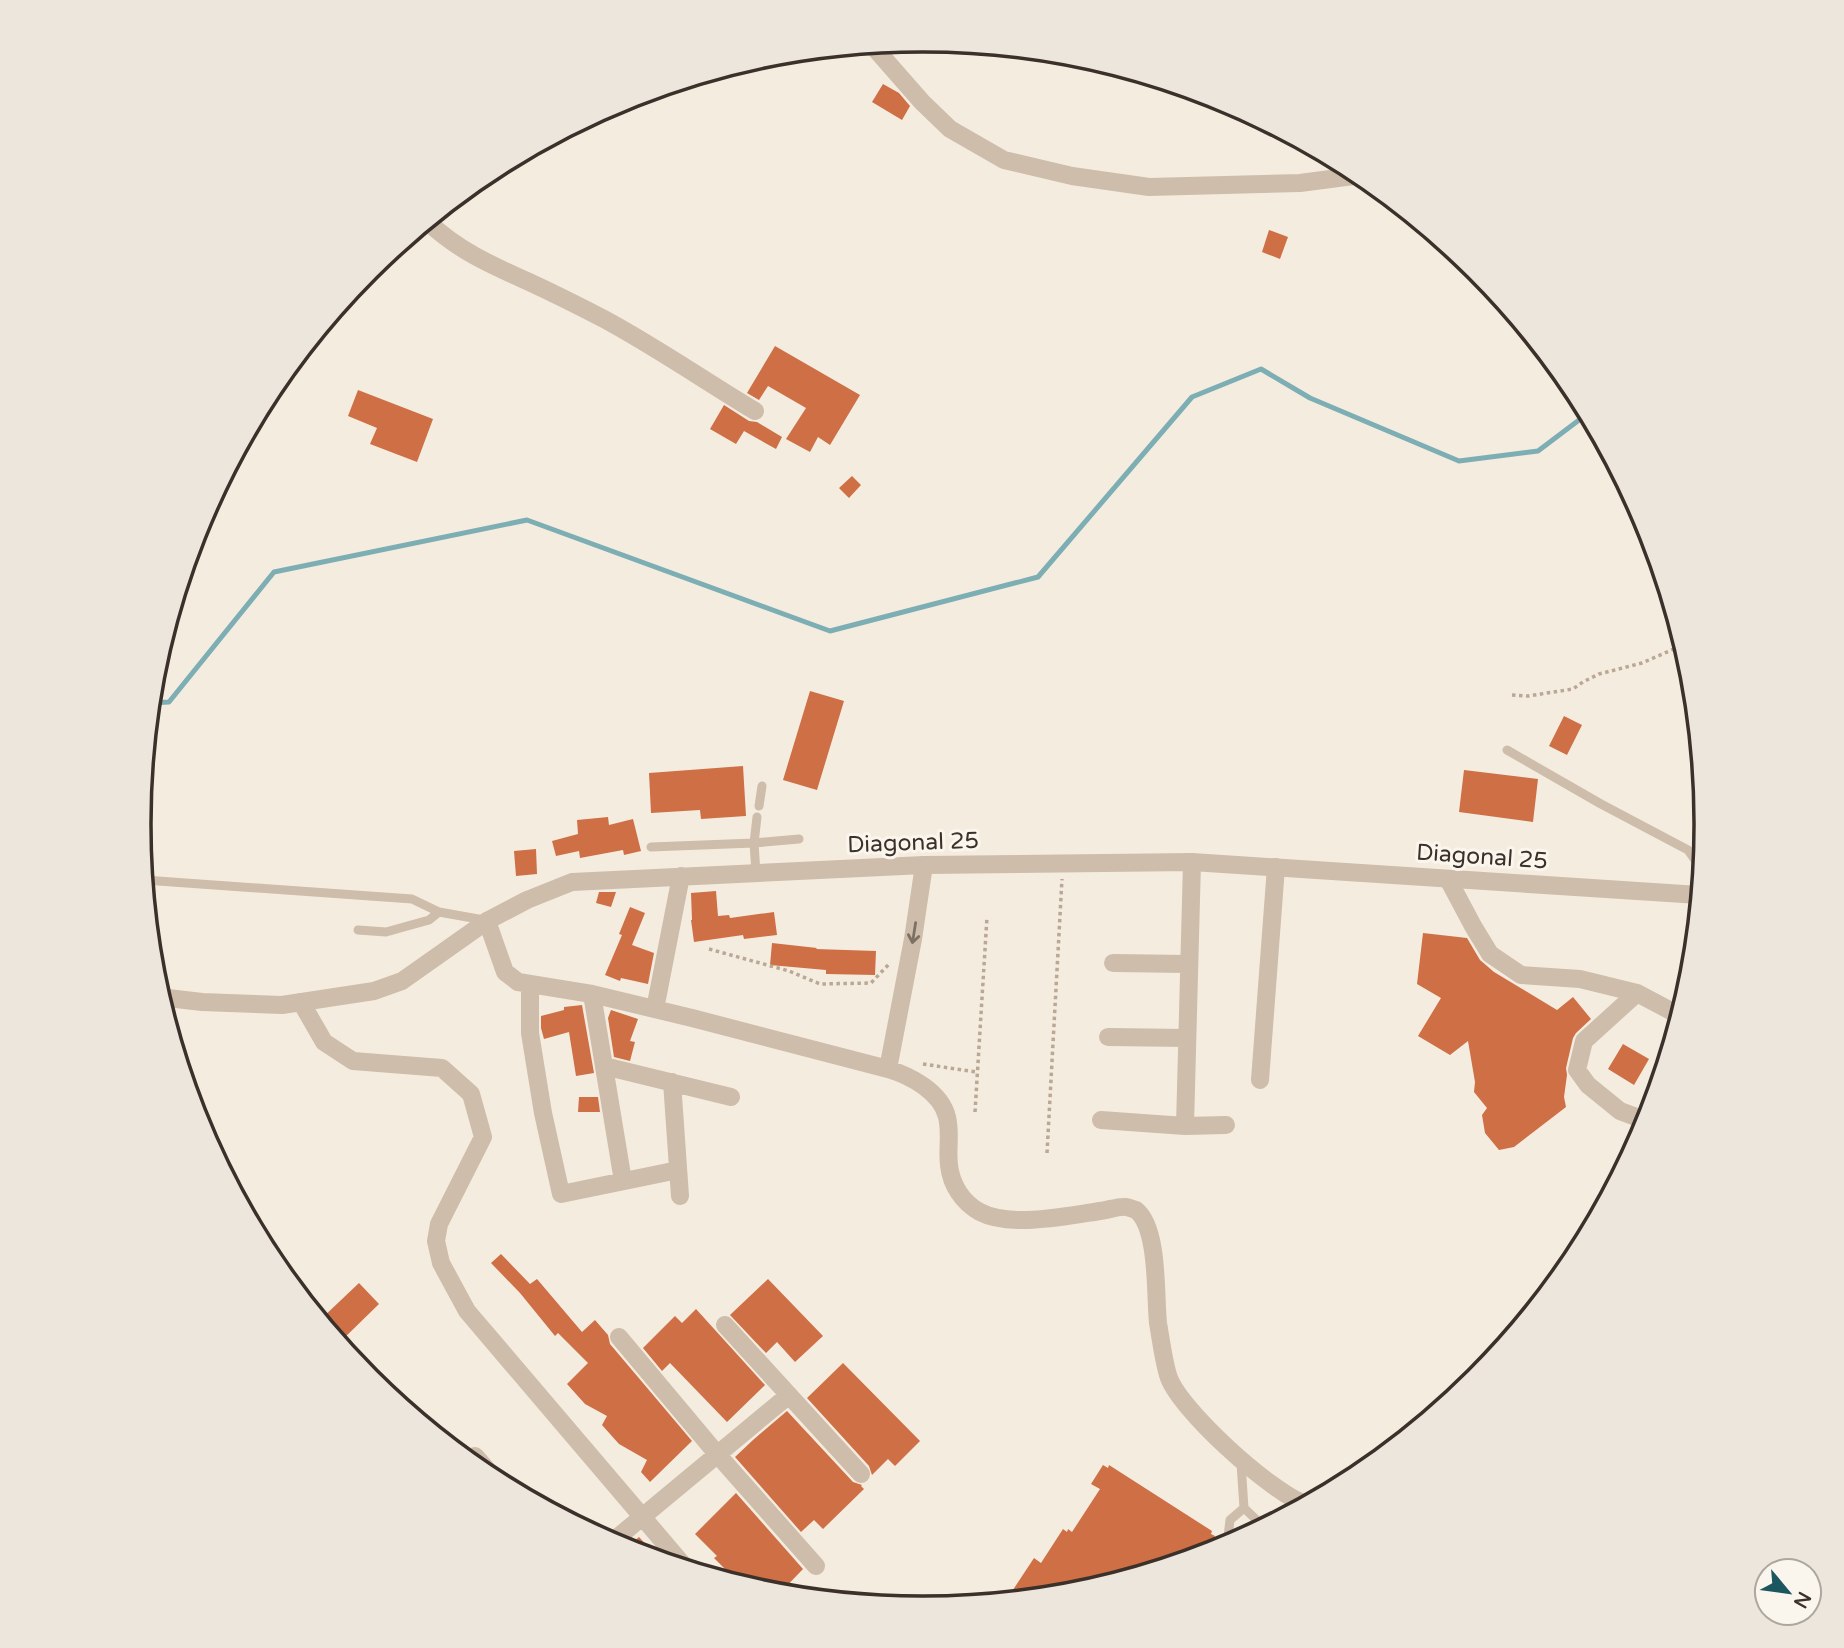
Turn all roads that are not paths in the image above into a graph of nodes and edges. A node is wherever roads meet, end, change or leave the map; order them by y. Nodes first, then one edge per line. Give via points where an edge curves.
1 (880, 54) edge
2 (1343, 178) edge
3 (434, 227) edge
4 (755, 411) dead end
5 (1507, 750) dead end
6 (762, 786) dead end
7 (759, 806) dead end
8 (757, 817) dead end
9 (799, 839) dead end
10 (754, 843) junction
11 (652, 847) dead end
12 (1693, 855) edge
13 (1192, 862) junction
14 (924, 865) junction
15 (1276, 867) junction
16 (756, 873) junction
17 (681, 876) junction
18 (1448, 879) junction
19 (153, 881) edge
20 (1690, 894) edge
21 (439, 912) junction
22 (486, 921) junction
23 (358, 930) dead end
24 (1113, 963) dead end
25 (1188, 964) junction
26 (530, 985) junction
27 (1637, 993) junction
28 (592, 994) junction
29 (171, 998) edge
30 (301, 1002) junction
31 (654, 1009) junction
32 (1670, 1011) edge
33 (1108, 1037) dead end
34 (1187, 1038) junction
35 (889, 1064) junction
36 (604, 1066) junction
37 (1260, 1080) dead end
38 (672, 1082) junction
39 (731, 1097) dead end
40 (1636, 1117) edge
41 (1101, 1120) dead end
42 (1226, 1125) dead end
43 (1185, 1126) junction
44 (678, 1170) junction
45 (623, 1181) junction
46 (680, 1196) dead end
47 (725, 1325) dead end
48 (619, 1337) dead end
49 (789, 1395) junction
50 (717, 1454) junction
51 (1241, 1461) junction
52 (861, 1474) dead end
53 (1293, 1500) edge
54 (1244, 1508) junction
55 (642, 1516) junction
56 (1256, 1519) edge
57 (1229, 1532) edge
58 (620, 1534) edge
59 (675, 1555) edge
60 (816, 1566) dead end

1 - 2 street via 950,129 1004,160 1149,187
3 - 4 street via 468,253 604,319
5 - 12 lane
6 - 7 lane
8 - 10 lane
9 - 10 lane
10 - 11 lane
10 - 16 lane
13 - 14 street, Diagonal 25
13 - 15 street, Diagonal 25
13 - 25 street
14 - 16 street, Diagonal 25
14 -> 35 street
15 - 18 street, Diagonal 25
15 - 37 street
16 - 17 street, Diagonal 25
17 - 22 street, Diagonal 25 via 572,882
17 - 31 street
18 - 20 street, Diagonal 25
18 - 27 street via 1490,954 1521,975 1580,979
19 - 21 lane via 412,900
21 - 22 lane
21 - 23 lane via 429,920 386,932
22 - 26 street via 505,972
22 - 30 street, Diagonal 25 via 402,981 374,991
24 - 25 street
25 - 34 street
26 - 28 street
26 - 45 street via 530,1033 561,1195
27 - 32 street
27 - 40 street via 1584,1041 1577,1070 1620,1111
28 - 31 street
28 - 36 street
29 - 30 street, Diagonal 25 via 282,1005
30 - 55 street via 324,1042 354,1060 442,1068 471,1094 483,1136 439,1224 436,1241 441,1263 467,1311
31 - 35 street
33 - 34 street
34 - 43 street
35 - 51 street via 936,1098 947,1116 949,1166 956,1189 979,1212 1012,1221 1126,1206 1136,1210 1148,1226 1168,1377 1176,1393
36 - 38 street
36 - 45 street
38 - 39 street
38 - 44 street
41 - 43 street
42 - 43 street
44 - 45 street
44 - 46 street
47 - 49 street
48 - 50 street
49 - 50 street
49 - 52 street
50 - 55 street
50 - 60 street
51 - 53 street
51 - 54 lane
54 - 56 lane
54 - 57 lane via 1230,1520
55 - 58 street
55 - 59 street

